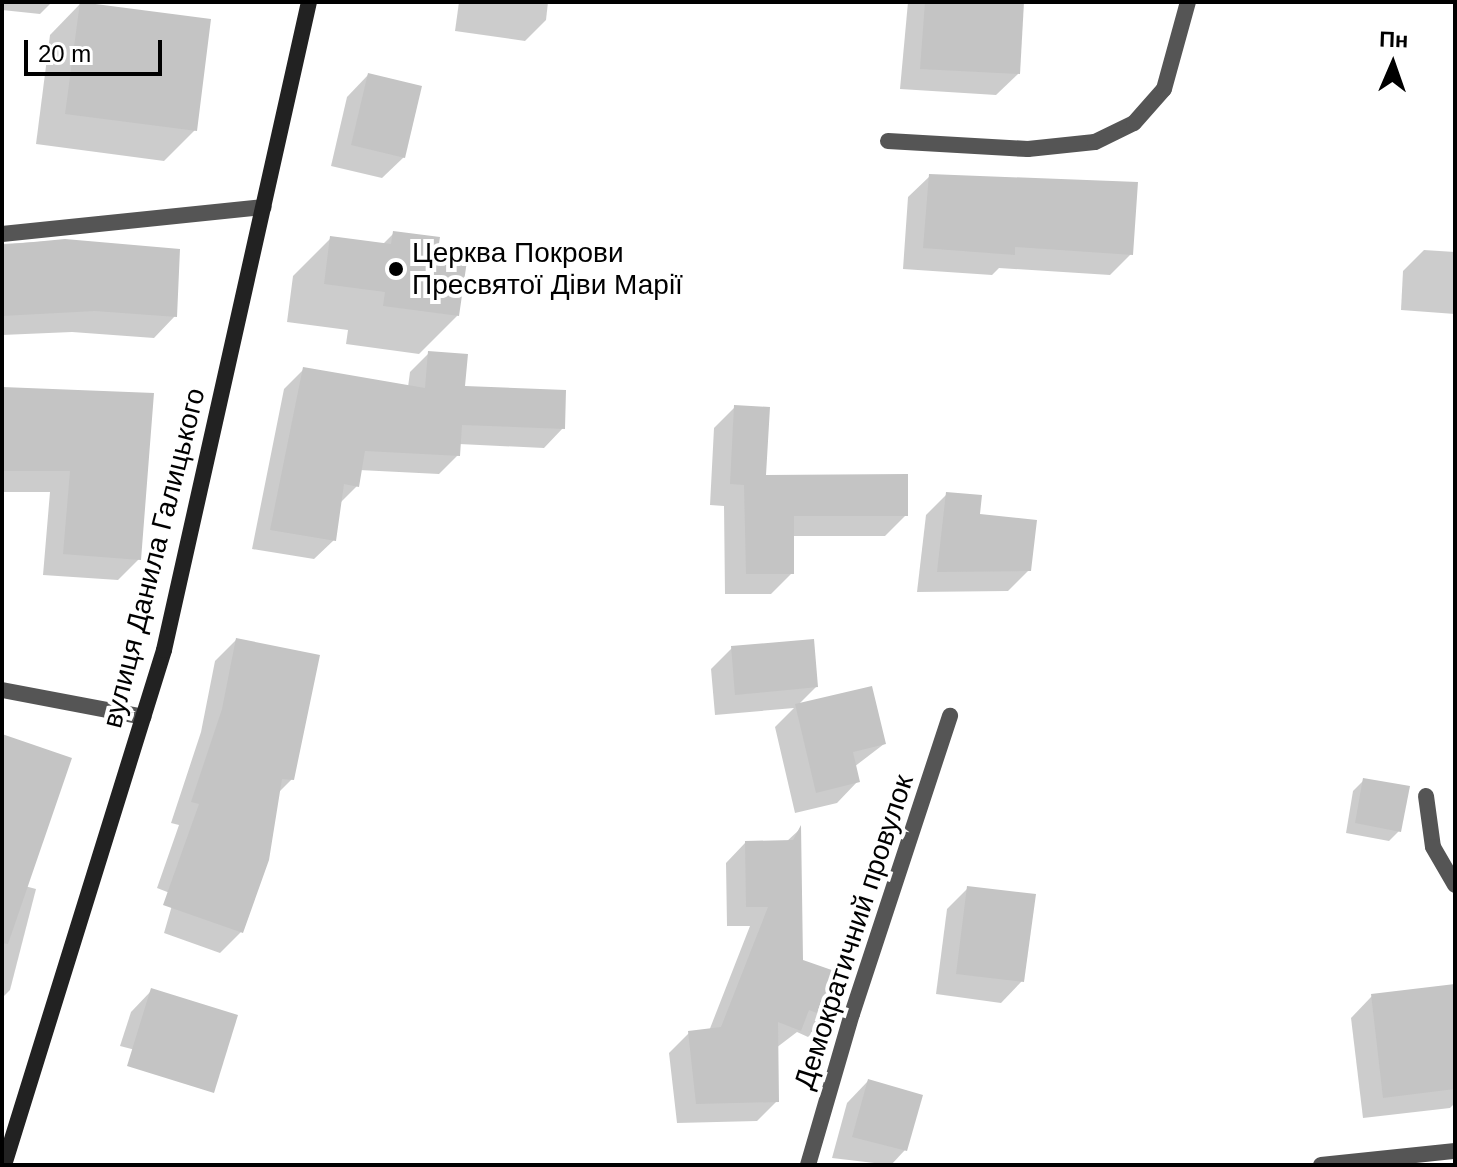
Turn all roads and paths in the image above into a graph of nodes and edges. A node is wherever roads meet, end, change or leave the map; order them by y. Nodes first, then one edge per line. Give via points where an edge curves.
1 (309, 2) edge
2 (1188, 2) edge
3 (888, 141) dead end
4 (264, 207) junction
5 (2, 234) edge
6 (2, 690) edge
7 (950, 716) dead end
8 (143, 717) junction
9 (1426, 796) dead end
10 (1455, 885) edge
11 (1455, 1151) edge
12 (4, 1165) edge
13 (808, 1165) edge
14 (1321, 1165) edge

1 - 4 street, вулиця Данила Галицького
2 - 3 street via 1164,89 1134,123 1095,142 1028,149
4 - 5 street
4 - 8 street, вулиця Данила Галицького via 164,650
6 - 8 street
7 - 13 street, Демократичний провулок
8 - 12 street, вулиця Данила Галицького
9 - 10 street via 1433,847
11 - 14 street

